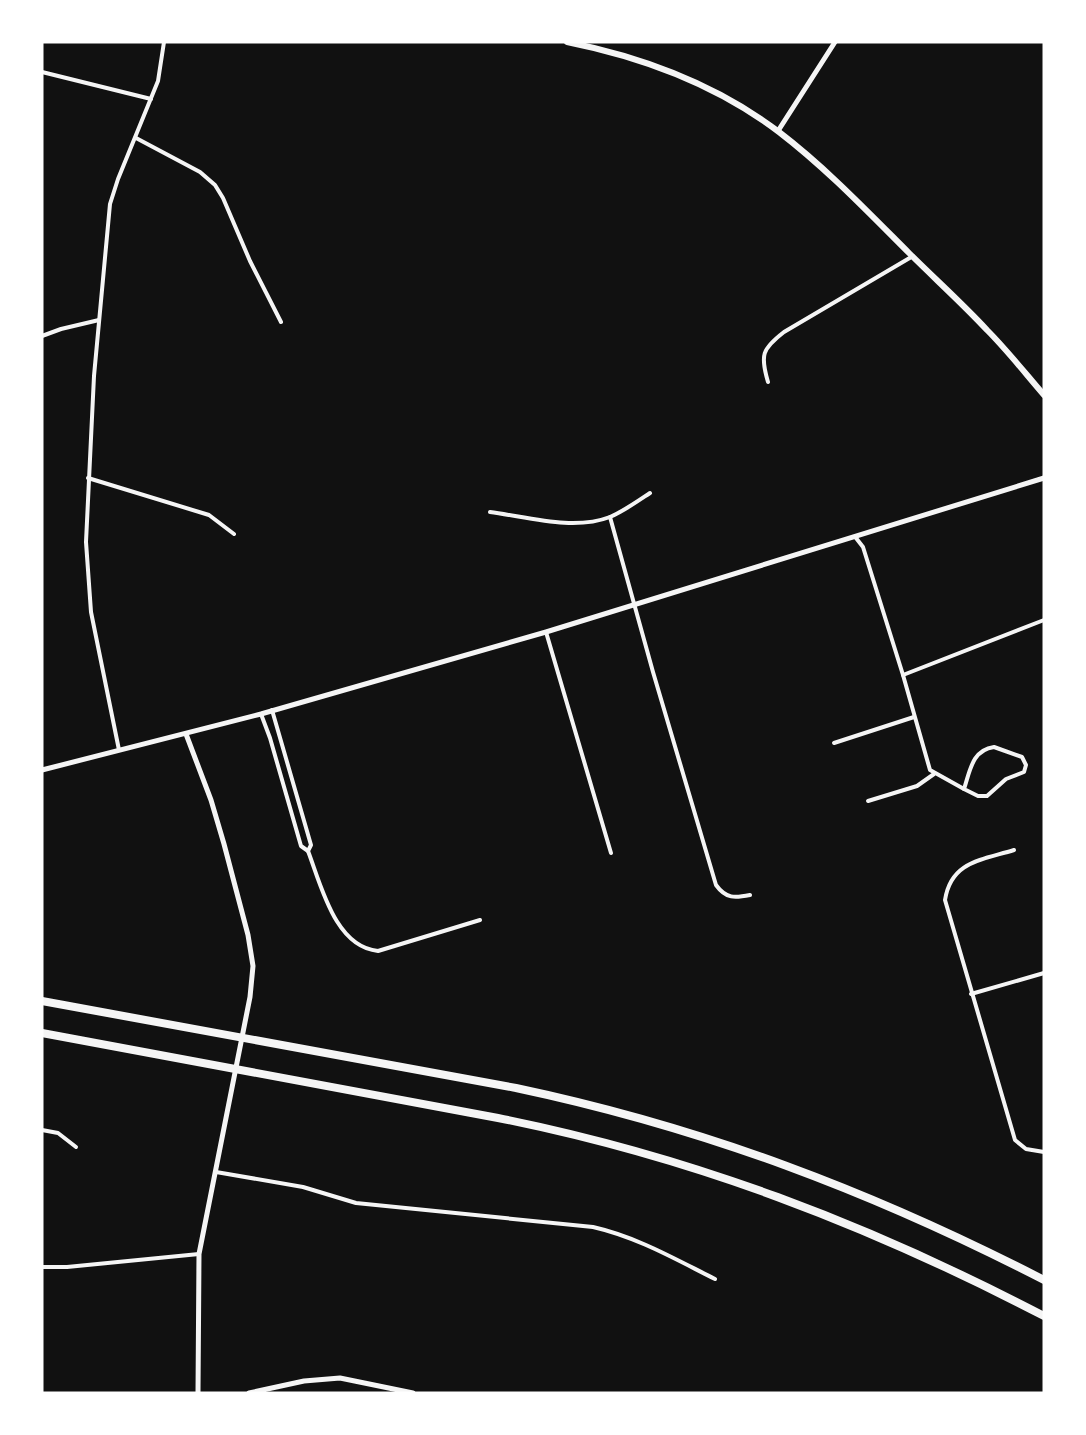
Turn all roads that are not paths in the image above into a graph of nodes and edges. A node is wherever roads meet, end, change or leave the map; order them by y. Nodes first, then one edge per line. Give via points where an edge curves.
1 (164, 42) edge
2 (567, 42) edge
3 (835, 42) edge
4 (42, 72) edge
5 (151, 99) junction
6 (778, 131) junction
7 (135, 138) junction
8 (913, 256) junction
9 (99, 320) junction
10 (281, 322) dead end
11 (42, 336) edge
12 (768, 382) dead end
13 (1044, 395) edge
14 (88, 478) junction
15 (1044, 478) edge
16 (650, 493) dead end
17 (490, 512) dead end
18 (610, 516) junction
19 (234, 534) dead end
20 (856, 538) junction
21 (636, 605) junction
22 (1044, 620) edge
23 (546, 632) junction
24 (903, 675) junction
25 (272, 710) junction
26 (261, 714) junction
27 (914, 717) junction
28 (186, 734) junction
29 (834, 743) dead end
30 (119, 750) junction
31 (42, 770) edge
32 (934, 774) junction
33 (964, 789) junction
34 (868, 801) dead end
35 (1014, 850) dead end
36 (308, 851) junction
37 (611, 853) dead end
38 (750, 895) dead end
39 (480, 920) dead end
40 (1044, 973) edge
41 (971, 994) junction
42 (42, 1001) edge
43 (42, 1033) edge
44 (42, 1130) edge
45 (76, 1147) dead end
46 (1044, 1152) edge
47 (215, 1172) junction
48 (199, 1254) junction
49 (42, 1267) edge
50 (715, 1279) dead end
51 (1044, 1280) edge
52 (1044, 1316) edge
53 (198, 1393) edge
54 (249, 1393) edge
55 (413, 1393) edge

1 - 5 street
2 - 6 main road via 619,54 681,76
3 - 6 street
4 - 5 street
5 - 7 street
6 - 8 main road via 843,186
7 - 9 street via 110,204
7 - 10 street via 200,172 215,185
8 - 12 street via 771,342 762,364
8 - 13 main road via 989,332
9 - 11 street
9 - 14 street
14 - 19 street via 209,515
14 - 30 street via 88,590
15 - 20 street
16 - 18 street
17 - 18 street via 567,524
18 - 21 street
20 - 21 street
20 - 24 street via 863,547
21 - 23 street
21 - 38 street via 716,885 728,896
22 - 24 street
23 - 25 street
23 - 37 street
24 - 27 street
25 - 26 street
25 - 36 street via 310,845
26 - 28 street
26 - 36 street via 301,846
27 - 29 street
27 - 32 street
28 - 30 street
28 - 47 street via 224,844 253,966
30 - 31 street
32 - 33 street
32 - 34 street via 917,786
33 - 33 street via 978,796 989,795 1006,779 1024,772 1024,759 1000,747 985,749 974,759
35 - 41 street via 960,869 947,890 946,909
36 - 39 street via 338,923 355,944 367,950 378,951
40 - 41 street
41 - 46 street via 1015,1140 1026,1149
42 - 51 highway via 541,1093 622,1113 782,1162 944,1230
43 - 52 highway via 522,1123 620,1146 779,1196 857,1227
44 - 45 street via 58,1133
47 - 48 street
47 - 50 street via 303,1187 356,1203 593,1227 639,1241
48 - 49 street via 67,1268
48 - 53 street
54 - 55 street via 340,1378

